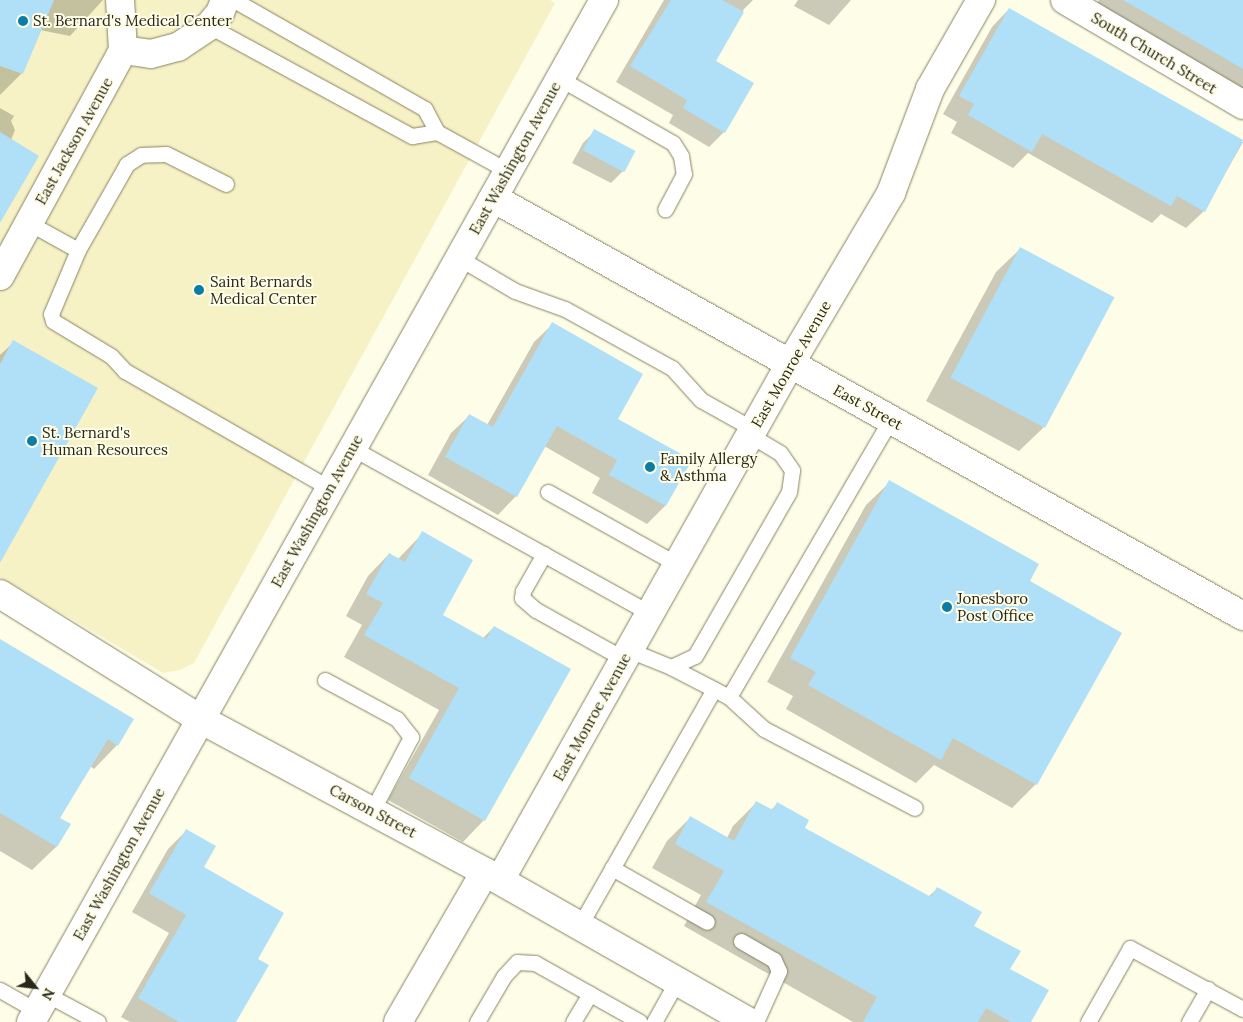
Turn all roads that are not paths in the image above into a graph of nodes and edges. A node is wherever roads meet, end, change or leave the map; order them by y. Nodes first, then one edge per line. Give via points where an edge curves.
1 (120, 0) edge
2 (225, 0) edge
3 (234, 0) edge
4 (604, 0) edge
5 (981, 0) edge
6 (1065, 0) edge
7 (209, 26) junction
8 (123, 50) junction
9 (560, 78) junction
10 (1243, 105) edge
11 (437, 132) junction
12 (508, 171) junction
13 (226, 184) dead end
14 (493, 198) junction
15 (665, 209) dead end
16 (28, 223) junction
17 (78, 250) junction
18 (459, 258) junction
19 (0, 276) edge
20 (790, 364) junction
21 (890, 420) junction
22 (751, 432) junction
23 (352, 448) junction
24 (329, 488) junction
25 (548, 492) dead end
26 (544, 554) junction
27 (677, 564) junction
28 (0, 594) edge
29 (650, 613) junction
30 (1243, 616) edge
31 (626, 655) junction
32 (671, 667) junction
33 (325, 680) dead end
34 (714, 689) junction
35 (729, 697) junction
36 (200, 718) junction
37 (916, 808) dead end
38 (372, 811) junction
39 (612, 868) junction
40 (493, 876) junction
41 (707, 922) dead end
42 (580, 926) junction
43 (741, 941) dead end
44 (677, 981) junction
45 (1208, 989) junction
46 (0, 990) edge
47 (590, 994) junction
48 (38, 1009) edge
49 (1243, 1009) edge
50 (98, 1022) edge
51 (398, 1022) edge
52 (477, 1022) edge
53 (573, 1022) edge
54 (640, 1022) edge
55 (654, 1022) edge
56 (749, 1022) edge
57 (756, 1022) edge
58 (1088, 1022) edge
59 (1189, 1022) edge

1 - 8 street
2 - 7 street
3 - 11 lane via 426,109
4 - 9 street, East Washington Avenue
5 - 20 street, East Monroe Avenue via 930,89 891,194
6 - 10 street, South Church Street
7 - 8 street via 178,47 151,54
7 - 11 lane via 412,136
8 - 16 street, East Jackson Avenue
9 - 12 street, East Washington Avenue
9 - 15 lane via 673,143 684,174
11 - 12 lane
12 - 14 street, East Washington Avenue
13 - 17 lane via 166,154 141,156 127,164
14 - 18 street, East Washington Avenue
14 - 20 street, East Street
16 - 17 lane
16 - 19 street, East Jackson Avenue
17 - 24 lane via 51,314 53,321 111,356 125,372
18 - 22 lane via 516,291 565,309 672,368 701,400
18 - 23 street, East Washington Avenue
20 - 21 street, East Street
20 - 22 street, East Monroe Avenue
21 - 30 street, East Street
21 - 35 lane
22 - 27 street, East Monroe Avenue
22 - 32 lane via 780,453 792,470 790,492 695,656
23 - 24 street, East Washington Avenue
23 - 26 lane
24 - 36 street, East Washington Avenue
25 - 27 lane
26 - 29 lane
26 - 31 lane via 522,598 536,610
27 - 29 street, East Monroe Avenue
28 - 36 street, Carson Street
29 - 31 street, East Monroe Avenue
31 - 32 lane
31 - 40 street, East Monroe Avenue
32 - 34 lane
33 - 38 lane via 397,719 411,737
34 - 35 lane
34 - 39 lane
35 - 37 lane via 764,729
36 - 38 street, Carson Street
36 - 48 street, East Washington Avenue
38 - 40 street, Carson Street
39 - 41 lane
39 - 42 lane
40 - 42 street, Carson Street
40 - 51 street, East Monroe Avenue
42 - 44 street, Carson Street
43 - 57 lane via 774,960 779,970
44 - 55 lane
44 - 56 street, Carson Street
45 - 49 lane
45 - 58 lane via 1130,948
45 - 59 lane
46 - 48 lane
47 - 52 lane via 534,963 517,962 504,976
47 - 53 lane
47 - 54 lane
48 - 50 lane

